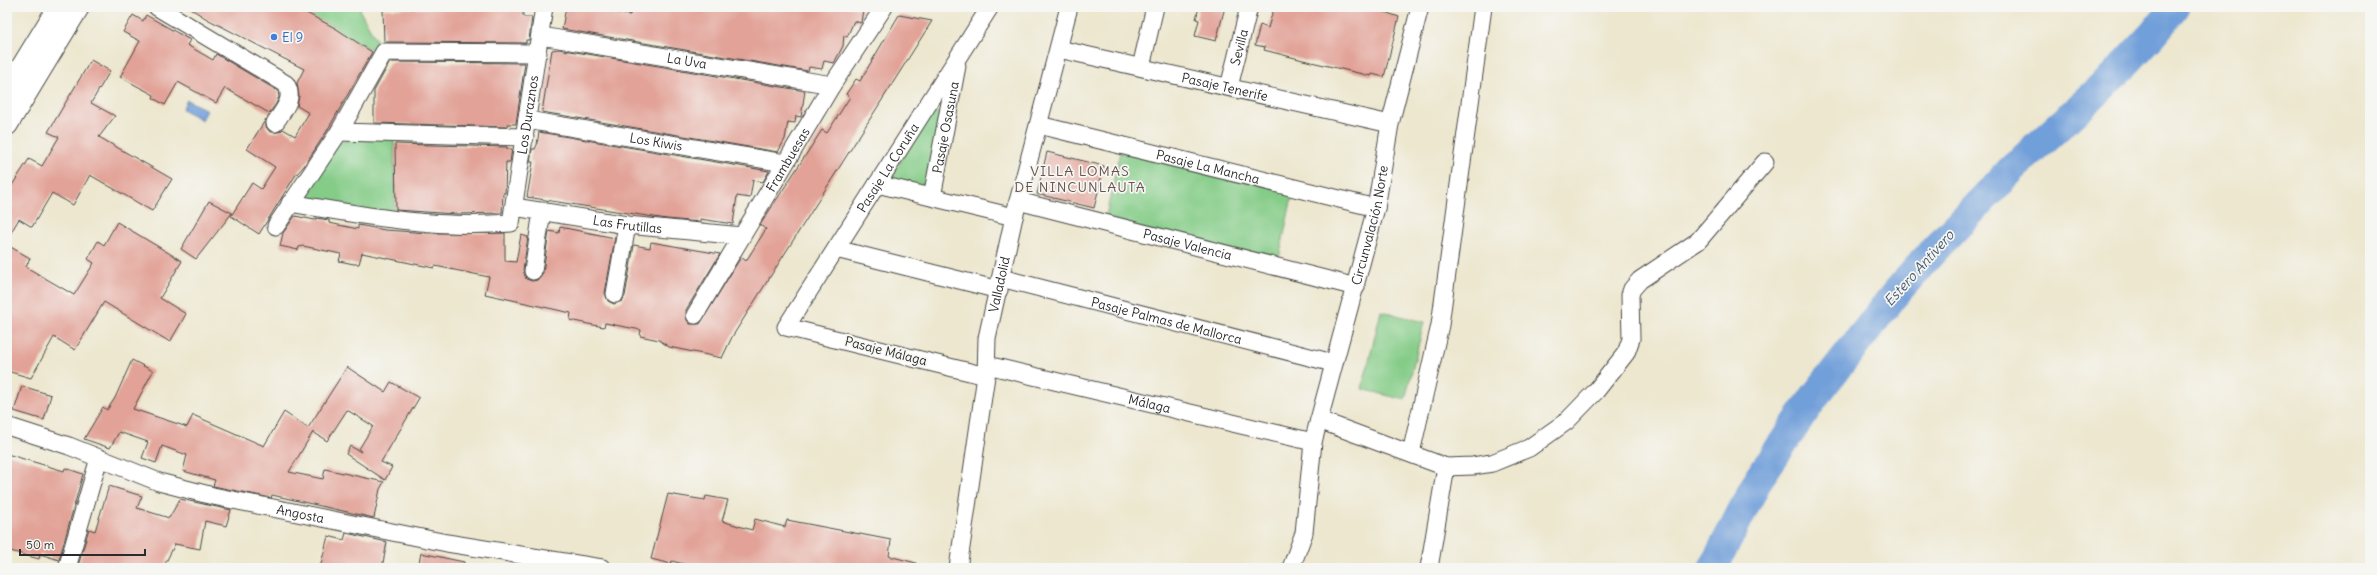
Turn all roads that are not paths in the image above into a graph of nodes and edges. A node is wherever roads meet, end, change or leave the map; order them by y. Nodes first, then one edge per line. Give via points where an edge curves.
1 (59, 7) edge
2 (78, 7) edge
3 (157, 7) edge
4 (544, 7) edge
5 (884, 7) edge
6 (990, 7) edge
7 (1069, 7) edge
8 (1155, 7) edge
9 (1249, 7) edge
10 (1420, 7) edge
11 (1483, 7) edge
12 (541, 36) junction
13 (1059, 49) junction
14 (538, 53) junction
15 (959, 56) junction
16 (1141, 67) junction
17 (832, 85) junction
18 (1229, 87) junction
19 (7, 92) edge
20 (527, 120) junction
21 (275, 123) dead end
22 (7, 124) edge
23 (1390, 124) junction
24 (1039, 125) junction
25 (339, 132) junction
26 (525, 137) junction
27 (1765, 162) dead end
28 (785, 163) junction
29 (877, 184) junction
30 (932, 197) junction
31 (290, 203) junction
32 (1376, 208) junction
33 (1016, 209) junction
34 (542, 211) junction
35 (512, 215) junction
36 (627, 225) junction
37 (276, 226) dead end
38 (742, 236) junction
39 (836, 249) junction
40 (533, 271) dead end
41 (1000, 284) junction
42 (1356, 287) junction
43 (615, 294) dead end
44 (696, 315) dead end
45 (786, 327) joint
46 (1333, 363) junction
47 (986, 370) junction
48 (1319, 420) junction
49 (7, 426) edge
50 (1313, 442) junction
51 (1411, 453) junction
52 (99, 458) junction
53 (1446, 467) junction
54 (67, 568) edge
55 (602, 568) edge
56 (958, 568) edge
57 (1291, 568) edge
58 (1429, 568) edge

1 - 19 main road
2 - 22 main road
3 - 21 street via 286,84 290,90 290,98
4 - 12 street, Los Duraznos
5 - 17 street, Frambuesas
6 - 15 street, Pasaje La Coruña
7 - 13 street, Valladolid
8 - 16 street
9 - 18 street, Sevilla
10 - 23 street, Circunvalación Norte
11 - 51 street via 1440,325
12 - 14 street, Los Duraznos
12 - 17 street, La Uva
13 - 16 street, Pasaje Tenerife
13 - 24 street, Valladolid
14 - 20 street, Los Duraznos
14 - 25 street via 384,52
15 - 29 street, Pasaje La Coruña
15 - 30 street, Pasaje Osasuna
16 - 18 street, Pasaje Tenerife
17 - 28 street, Frambuesas
18 - 23 street, Pasaje Tenerife
20 - 26 street, Los Duraznos
20 - 28 street, Los Kiwis
23 - 32 street, Circunvalación Norte
24 - 32 street, Pasaje La Mancha
24 - 33 street, Valladolid
25 - 26 street
25 - 31 street
26 - 35 street, Los Duraznos
27 - 53 street via 1698,241 1632,288 1632,338 1626,353 1596,391 1567,421 1529,448 1511,457 1473,466
28 - 38 street, Frambuesas
29 - 30 street, Pasaje Valencia
29 - 39 street, Pasaje La Coruña
30 - 33 street, Pasaje Valencia
31 - 35 street, Las Frutillas via 395,221 485,225
31 - 37 street
32 - 42 street, Circunvalación Norte
33 - 41 street, Valladolid
33 - 42 street, Pasaje Valencia
34 - 35 street, Las Frutillas
34 - 36 street, Las Frutillas
34 - 40 street
36 - 38 street, Las Frutillas
36 - 43 street
38 - 44 street, Frambuesas
39 - 41 street, Pasaje Palmas de Mallorca
39 - 45 street, Pasaje La Coruña
41 - 46 street, Pasaje Palmas de Mallorca
41 - 47 street, Valladolid via 987,338
42 - 46 street, Circunvalación Norte
45 - 47 street, Pasaje Málaga
46 - 48 street, Circunvalación Norte
47 - 50 street, Málaga
47 - 56 street, Valladolid
48 - 50 street, Circunvalación Norte
48 - 51 street
49 - 52 street, Angosta
50 - 57 street, Circunvalación Norte via 1304,532
51 - 53 street
52 - 54 street
52 - 55 street, Angosta via 159,482 252,504 447,543
53 - 58 street

